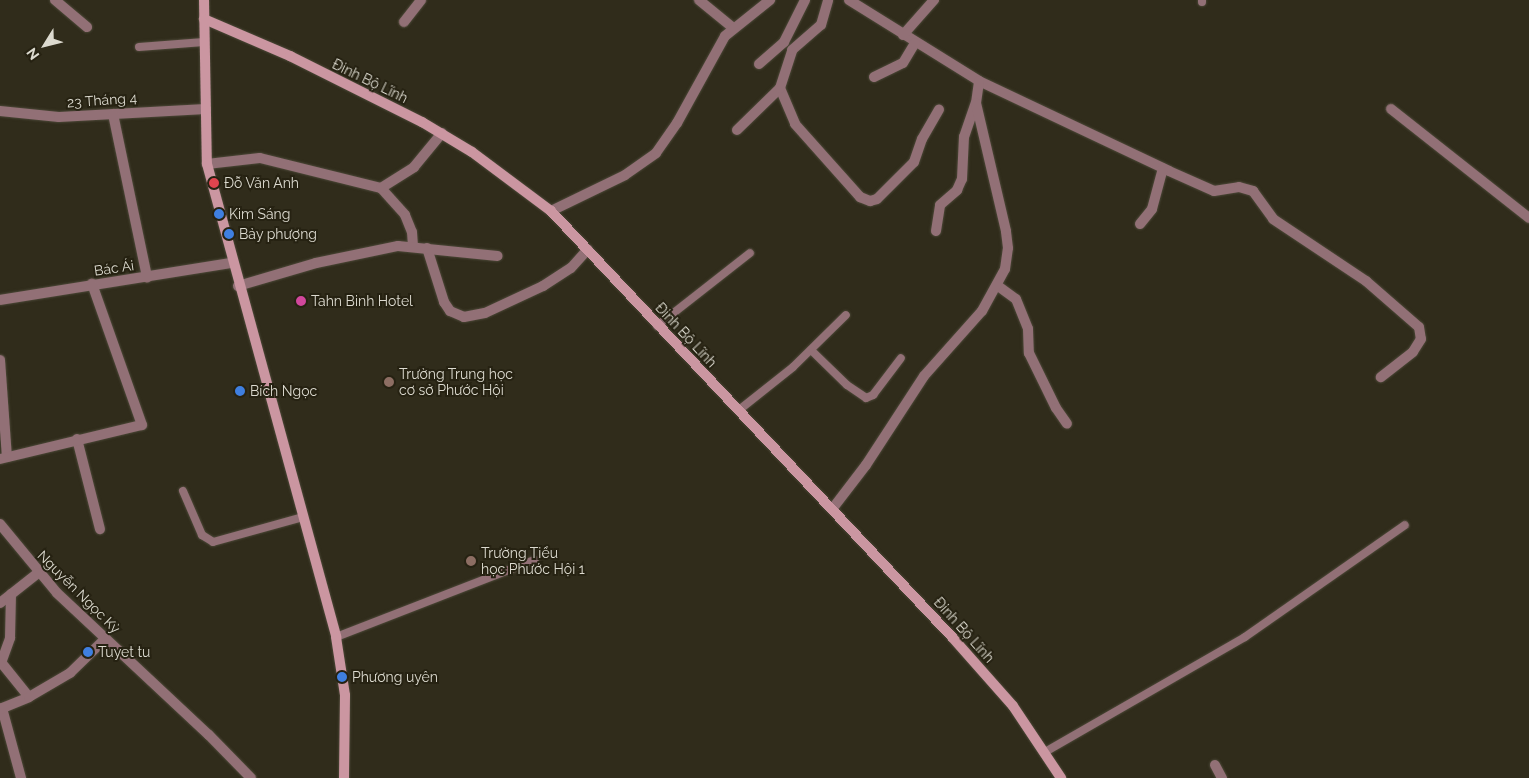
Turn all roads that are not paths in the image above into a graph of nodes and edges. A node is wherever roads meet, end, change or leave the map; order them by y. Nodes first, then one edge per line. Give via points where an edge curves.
1 (55, 0) edge
2 (204, 0) edge
3 (421, 0) edge
4 (699, 0) edge
5 (770, 0) edge
6 (805, 0) edge
7 (828, 0) edge
8 (849, 0) edge
9 (934, 0) edge
10 (204, 19) junction
11 (404, 22) dead end
12 (87, 27) dead end
13 (732, 27) junction
14 (903, 35) junction
15 (204, 42) junction
16 (915, 43) junction
17 (139, 47) dead end
18 (758, 64) dead end
19 (874, 77) dead end
20 (979, 81) junction
21 (780, 88) junction
22 (976, 103) junction
23 (1391, 108) dead end
24 (206, 109) junction
25 (939, 110) dead end
26 (0, 111) edge
27 (113, 114) junction
28 (737, 130) dead end
29 (442, 133) junction
30 (207, 164) junction
31 (1163, 168) junction
32 (381, 188) junction
33 (551, 211) junction
34 (1529, 218) edge
35 (1140, 224) dead end
36 (936, 231) dead end
37 (413, 247) junction
38 (426, 248) junction
39 (588, 250) junction
40 (750, 253) dead end
41 (498, 256) dead end
42 (232, 262) junction
43 (146, 277) junction
44 (92, 284) junction
45 (238, 286) junction
46 (998, 286) junction
47 (0, 300) edge
48 (846, 315) dead end
49 (658, 326) junction
50 (811, 350) junction
51 (901, 358) dead end
52 (0, 360) edge
53 (1381, 377) dead end
54 (739, 410) junction
55 (1067, 424) dead end
56 (77, 439) junction
57 (3, 458) edge
58 (183, 491) dead end
59 (833, 508) junction
60 (303, 517) junction
61 (0, 524) edge
62 (1405, 525) dead end
63 (100, 529) dead end
64 (535, 560) dead end
65 (38, 573) junction
66 (11, 594) junction
67 (0, 603) edge
68 (336, 637) junction
69 (105, 639) junction
70 (1, 662) edge
71 (29, 697) junction
72 (1, 708) edge
73 (1045, 752) junction
74 (1215, 765) dead end
75 (20, 778) edge
76 (251, 778) edge
77 (344, 778) edge
78 (1062, 778) edge
79 (1222, 778) edge

1 - 12 street
2 - 10 street
3 - 11 street
4 - 13 street
5 - 13 street
6 - 18 street via 784,42
7 - 21 street via 821,26 792,50
8 - 14 street
9 - 14 street
10 - 15 street
10 - 29 street, Đinh Bộ Lĩnh via 290,56
13 - 33 street via 673,130 656,153 625,175
14 - 16 street
15 - 17 lane
15 - 24 street
16 - 19 street via 903,63
16 - 20 street
20 - 22 street
20 - 31 street
21 - 25 street via 795,124 860,197 870,201 877,199 914,162 922,139
21 - 28 street
22 - 36 street via 966,130 960,186 940,205
22 - 46 street via 1008,248
23 - 34 street
24 - 27 street, 23 Tháng 4
24 - 30 street
26 - 27 street, 23 Tháng 4 via 38,117
27 - 43 street
29 - 32 street via 414,167
29 - 33 street, Đinh Bộ Lĩnh
30 - 32 street via 260,158
30 - 42 street
31 - 35 street via 1152,209
31 - 53 street via 1214,191 1239,187 1253,191 1273,219 1366,281 1413,320 1421,333 1418,346
32 - 37 street via 405,215 412,232
33 - 39 street, Đinh Bộ Lĩnh
37 - 38 street
37 - 45 street via 361,253
38 - 39 street via 444,302 450,311 464,317 485,313 543,286 571,268
38 - 41 street
39 - 49 street, Đinh Bộ Lĩnh
40 - 49 lane
42 - 43 street, Bác Ái
42 - 45 street
43 - 44 street, Bác Ái
44 - 47 street, Bác Ái
44 - 56 street via 142,425
45 - 60 street
46 - 55 street via 1016,299 1028,329 1029,353
46 - 59 street via 982,312 924,376 866,465
48 - 50 lane
49 - 54 street, Đinh Bộ Lĩnh
50 - 51 lane via 847,385 866,398 873,395
50 - 54 lane
52 - 57 street
54 - 59 street, Đinh Bộ Lĩnh
56 - 57 street
56 - 63 street
58 - 60 lane via 202,535 213,542
59 - 73 street, Đinh Bộ Lĩnh via 995,684
60 - 68 street
61 - 65 street, Nguyễn Ngọc Kỳ
62 - 73 lane via 1245,637
64 - 68 lane
65 - 66 street
65 - 69 street, Nguyễn Ngọc Kỳ
66 - 67 street
66 - 70 street via 10,638
68 - 77 street via 344,695
69 - 71 street via 70,673
69 - 76 street, Nguyễn Ngọc Kỳ
70 - 71 street
71 - 72 street
72 - 75 street
73 - 78 street, Đinh Bộ Lĩnh
74 - 79 street

